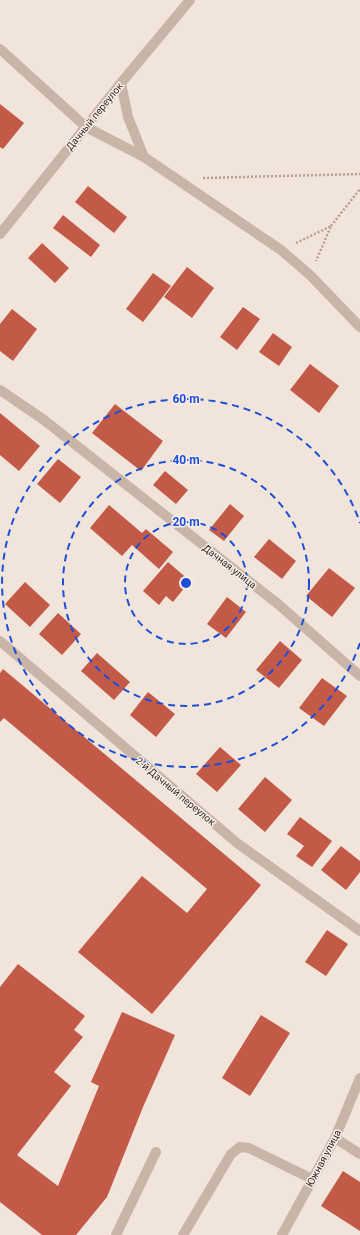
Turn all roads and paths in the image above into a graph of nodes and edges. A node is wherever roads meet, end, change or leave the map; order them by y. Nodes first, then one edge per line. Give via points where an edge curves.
1 (190, 0) edge
2 (0, 49) edge
3 (121, 83) junction
4 (86, 127) junction
5 (144, 157) junction
6 (360, 174) edge
7 (176, 179) junction
8 (360, 189) edge
9 (331, 226) junction
10 (0, 234) edge
11 (281, 250) junction
12 (310, 275) junction
13 (360, 327) edge
14 (0, 390) edge
15 (0, 641) edge
16 (360, 676) edge
17 (360, 930) edge
18 (360, 1078) edge
19 (335, 1138) junction
20 (156, 1152) dead end
21 (360, 1154) edge
22 (312, 1179) junction
23 (116, 1235) edge
24 (183, 1235) edge
25 (282, 1235) edge

1 - 3 street, Дачный переулок
2 - 4 street
3 - 4 street, Дачный переулок
3 - 5 street via 128,117
4 - 5 street
4 - 10 street, Дачный переулок
5 - 7 street
6 - 7 path
7 - 11 street
8 - 9 path
9 - 11 path
9 - 12 path
11 - 12 street
12 - 13 street
14 - 16 street, Дачная улица via 44,420 278,604
15 - 17 street, 2-й Дачный переулок via 237,842
18 - 19 street, Южная улица
19 - 21 street
19 - 22 street, Южная улица
20 - 23 street
22 - 24 street via 249,1148 240,1147 231,1154
22 - 25 street, Южная улица

